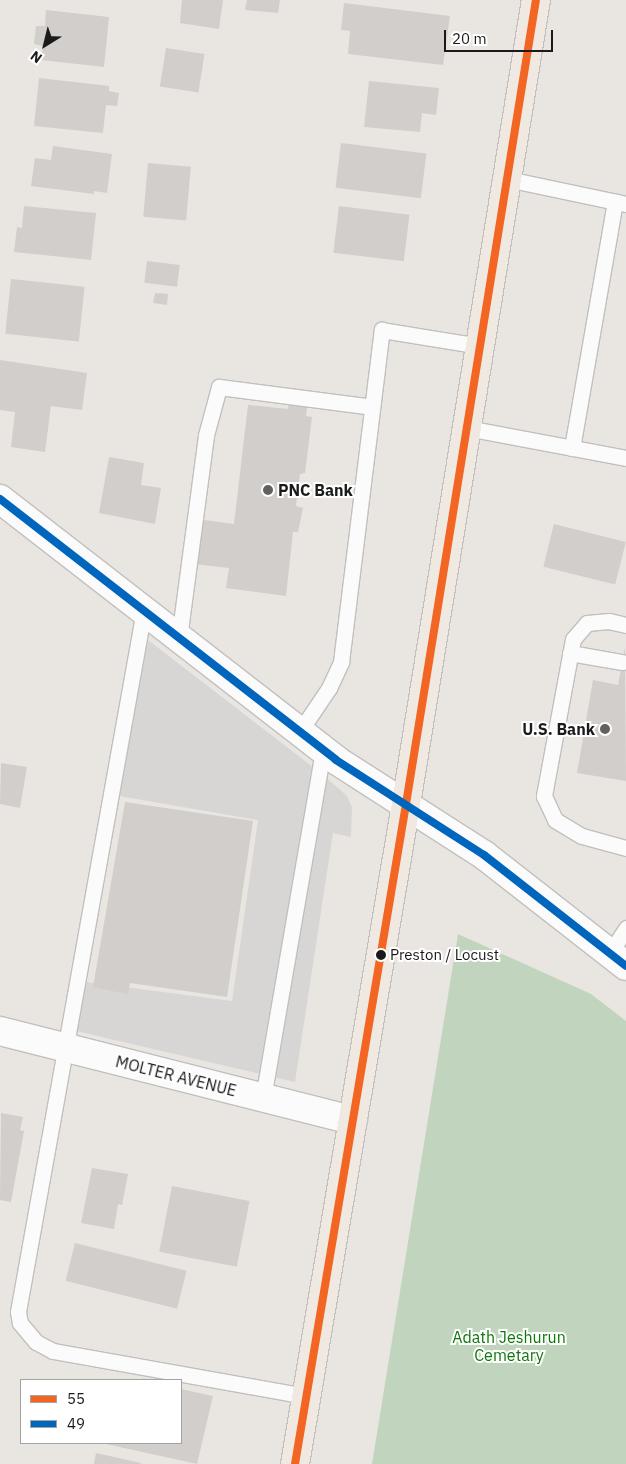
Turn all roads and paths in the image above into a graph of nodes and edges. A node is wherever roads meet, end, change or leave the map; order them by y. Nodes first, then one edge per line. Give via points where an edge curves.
1 (536, 0) edge
2 (507, 179) junction
3 (620, 203) edge
4 (480, 346) junction
5 (372, 407) junction
6 (467, 428) junction
7 (572, 448) junction
8 (626, 458) edge
9 (0, 499) edge
10 (144, 610) junction
11 (626, 625) edge
12 (179, 638) junction
13 (570, 652) junction
14 (622, 662) dead end
15 (300, 731) junction
16 (322, 749) junction
17 (406, 804) junction
18 (626, 848) edge
19 (626, 928) edge
20 (618, 960) edge
21 (0, 1031) edge
22 (66, 1048) junction
23 (263, 1098) junction
24 (353, 1120) junction
25 (306, 1396) junction
26 (295, 1464) edge

1 - 2 main road
2 - 3 lane
2 - 4 main road
3 - 7 lane
4 - 5 lane via 382,330
4 - 6 main road
5 - 12 lane via 219,387 206,435
5 - 15 lane via 341,662 329,688
6 - 7 lane
6 - 17 main road
7 - 8 lane
9 - 10 street
10 - 12 street
10 - 22 lane
11 - 13 lane via 609,621 587,623 573,640
12 - 15 street
13 - 14 lane
13 - 18 lane via 544,796 555,820 582,836
15 - 16 street
16 - 17 street
16 - 23 lane
17 - 20 street via 484,855
17 - 24 main road
19 - 20 lane
21 - 22 street, MOLTER AVENUE
22 - 23 street, MOLTER AVENUE
22 - 25 lane via 18,1312 26,1332 36,1342 53,1350
23 - 24 street, MOLTER AVENUE
24 - 25 main road
25 - 26 main road

